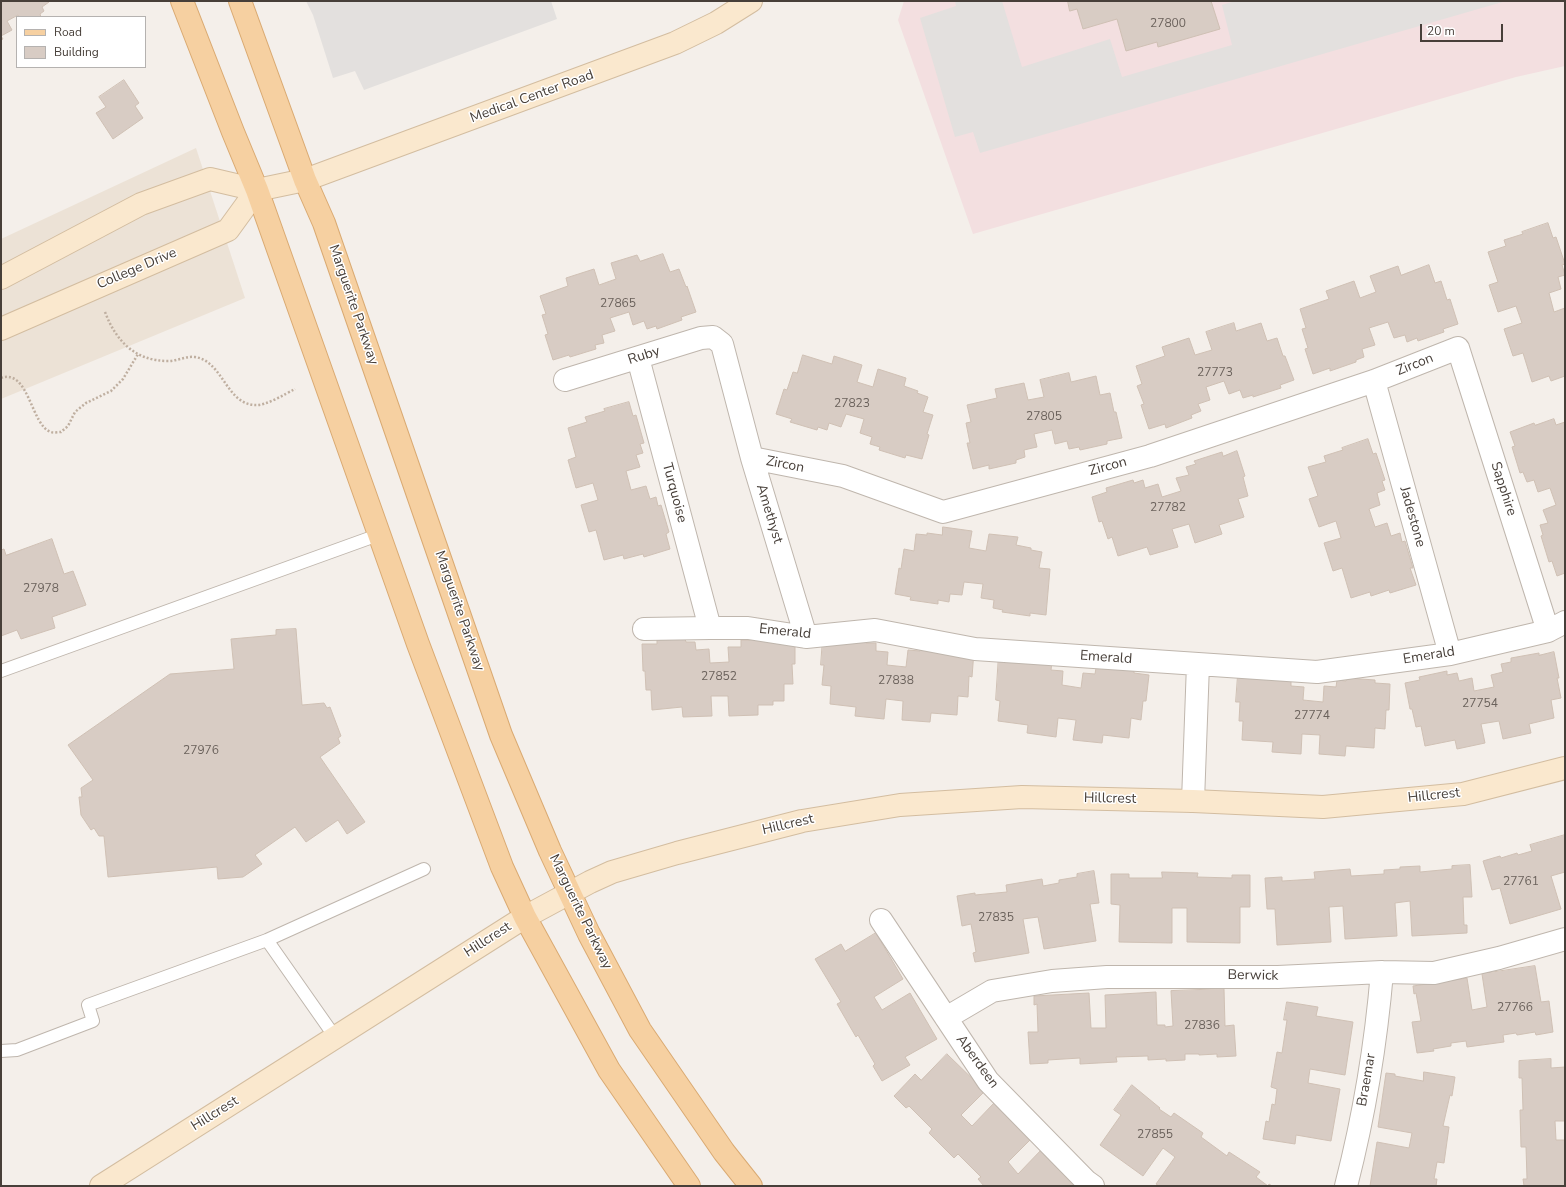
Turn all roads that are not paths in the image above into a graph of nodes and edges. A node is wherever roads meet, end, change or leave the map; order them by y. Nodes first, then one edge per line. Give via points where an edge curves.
1 (182, 1) edge
2 (240, 1) edge
3 (752, 1) edge
4 (305, 180) junction
5 (257, 190) junction
6 (1, 278) edge
7 (1, 329) edge
8 (722, 344) joint
9 (1458, 348) joint
10 (638, 358) junction
11 (565, 380) dead end
12 (1374, 381) junction
13 (752, 458) junction
14 (378, 535) junction
15 (1556, 627) edge
16 (710, 628) junction
17 (644, 629) dead end
18 (806, 636) junction
19 (1450, 654) junction
20 (1198, 664) junction
21 (1, 672) edge
22 (1565, 768) edge
23 (1193, 801) junction
24 (424, 869) dead end
25 (569, 893) junction
26 (525, 916) junction
27 (881, 920) dead end
28 (1565, 939) edge
29 (267, 940) junction
30 (1382, 972) junction
31 (946, 1018) junction
32 (335, 1037) junction
33 (1, 1051) edge
34 (101, 1186) edge
35 (689, 1186) edge
36 (752, 1186) edge
37 (1093, 1186) edge
38 (1346, 1186) edge

1 - 5 main road
2 - 4 main road, Marguerite Parkway
3 - 4 street, Medical Center Road via 675,44
4 - 5 street
4 - 25 main road, Marguerite Parkway via 324,223 501,735
5 - 6 street via 210,179 141,204
5 - 7 street, College Drive via 228,230
5 - 14 main road
8 - 10 street, Ruby via 713,337 701,338
8 - 13 street, Amethyst
9 - 12 street, Zircon
9 - 15 street, Sapphire
10 - 11 street, Ruby
10 - 16 street, Turquoise
12 - 13 street, Zircon via 1150,456 943,512 843,476
12 - 19 street, Jadestone
13 - 18 street, Amethyst
14 - 21 lane
14 - 26 main road via 502,867
15 - 19 street, Emerald
16 - 17 street, Emerald
16 - 18 street, Emerald via 748,628
18 - 20 street, Emerald via 875,630 975,649
19 - 20 street, Emerald via 1317,672
20 - 23 street
22 - 23 street, Hillcrest via 1463,794 1323,807
23 - 25 street, Hillcrest via 1022,797 893,807 802,821 677,853 612,872
24 - 29 lane
25 - 26 street, Hillcrest
25 - 36 main road, Marguerite Parkway via 640,1030 724,1152
26 - 32 street, Hillcrest
26 - 35 main road via 608,1070
27 - 31 street, Aberdeen
28 - 30 street, Berwick via 1434,973
29 - 32 lane
29 - 33 lane via 88,1005 93,1021 17,1050
30 - 31 street, Berwick via 1278,977 1107,977 1052,981 992,991
30 - 38 street, Braemar via 1368,1078
31 - 37 street, Aberdeen via 988,1081
32 - 34 street, Hillcrest

